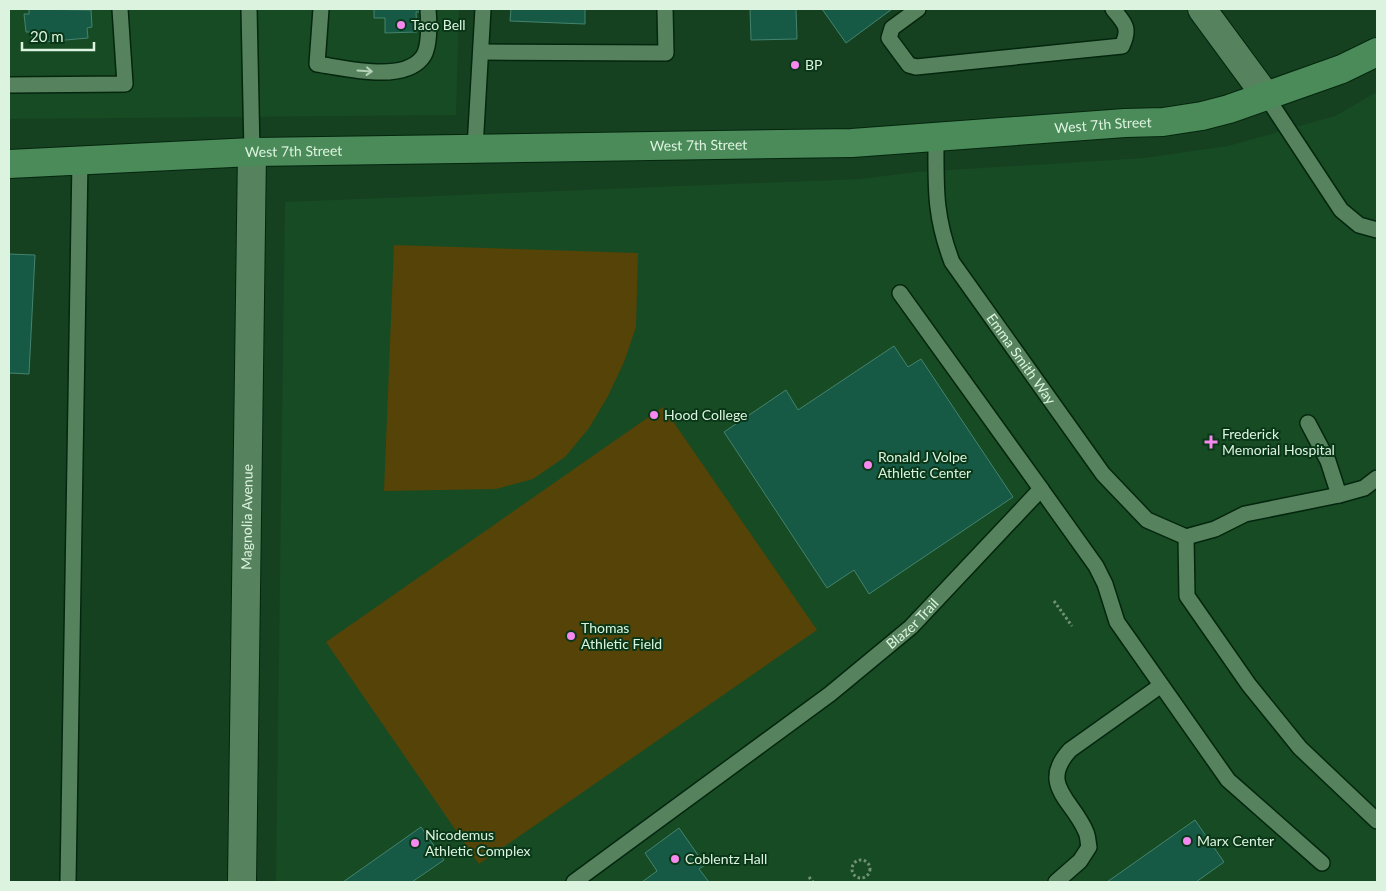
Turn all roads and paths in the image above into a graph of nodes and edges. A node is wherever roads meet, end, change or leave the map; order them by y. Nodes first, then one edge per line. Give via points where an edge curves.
1 (120, 9) edge
2 (249, 9) edge
3 (321, 9) edge
4 (428, 9) edge
5 (483, 9) edge
6 (665, 9) edge
7 (918, 9) edge
8 (1113, 9) edge
9 (1202, 9) edge
10 (481, 52) junction
11 (1377, 52) edge
12 (9, 85) edge
13 (1266, 96) junction
14 (936, 136) junction
15 (475, 148) junction
16 (252, 152) junction
17 (80, 160) junction
18 (9, 164) edge
19 (1377, 230) edge
20 (900, 293) dead end
21 (1308, 423) dead end
22 (1377, 478) edge
23 (1040, 489) junction
24 (1338, 495) junction
25 (1186, 537) junction
26 (1054, 601) dead end
27 (1072, 626) dead end
28 (1160, 686) junction
29 (1377, 820) edge
30 (1322, 863) dead end
31 (810, 877) dead end
32 (865, 878) junction
33 (68, 882) edge
34 (242, 882) edge
35 (574, 882) edge
36 (813, 882) edge
37 (867, 882) edge
38 (1056, 882) edge

1 - 12 lane via 125,84
2 - 16 lane
3 -> 4 lane via 317,64 391,72 410,69 423,57 429,28
5 - 10 lane
6 - 10 lane via 666,53
7 - 8 lane via 892,28 889,38 909,65 916,67 1122,46 1127,35 1126,25
9 - 13 street
10 - 15 lane
11 - 13 main road, West 7th Street via 1342,69
13 - 14 main road, West 7th Street via 1202,116 1163,122
13 - 19 lane via 1340,210 1360,225
14 - 15 main road, West 7th Street via 852,143
14 - 25 lane, Emma Smith Way via 936,203 952,262 1103,474 1147,520
15 - 16 main road, West 7th Street
16 - 17 main road, West 7th Street
16 - 34 street, Magnolia Avenue
17 - 18 main road, West 7th Street
17 - 33 lane
20 - 23 lane
21 - 24 lane via 1328,461
22 - 24 lane via 1364,488
23 - 28 lane via 1096,566 1117,622
23 - 35 lane, Blazer Trail via 911,627 830,694
24 - 25 lane via 1245,514 1215,529
25 - 29 lane via 1187,596 1249,685 1300,748
26 - 27 path
28 - 30 lane via 1228,780
28 - 38 lane via 1060,760 1057,786 1087,833 1089,847
31 - 36 path
32 - 32 path via 870,868 860,860 852,872 856,877
32 - 37 path

